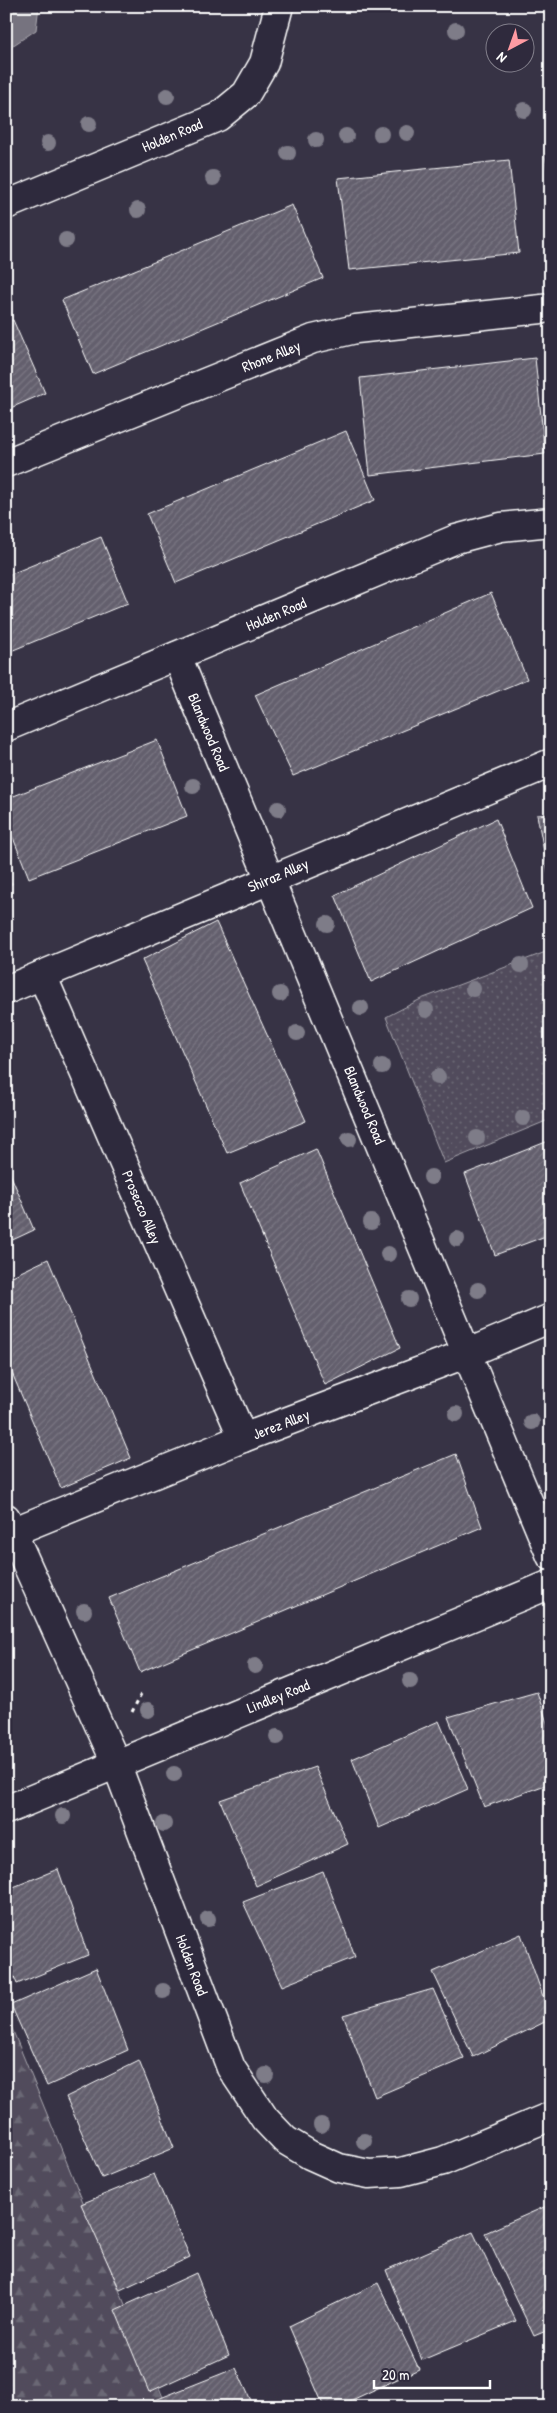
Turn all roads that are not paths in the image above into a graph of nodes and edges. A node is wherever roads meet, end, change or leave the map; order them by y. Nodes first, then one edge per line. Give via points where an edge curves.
1 (279, 6) edge
2 (6, 204) edge
3 (551, 308) edge
4 (6, 463) edge
5 (551, 522) edge
6 (177, 656) junction
7 (6, 727) edge
8 (551, 763) edge
9 (270, 878) junction
10 (42, 975) junction
11 (6, 990) edge
12 (551, 1318) edge
13 (468, 1352) junction
14 (243, 1438) junction
15 (9, 1525) edge
16 (551, 1556) edge
17 (551, 1584) edge
18 (116, 1763) junction
19 (6, 1810) edge
20 (551, 2116) edge

1 - 2 street, Holden Road via 264,63 246,94 218,116
3 - 4 street, Rhone Alley via 356,329 313,339
5 - 6 street, Holden Road via 502,527 456,539
6 - 7 street, Holden Road
6 - 9 street, Blandwood Road
8 - 9 street, Shiraz Alley
9 - 10 street, Shiraz Alley
9 - 13 street, Blandwood Road
10 - 11 street, Shiraz Alley
10 - 14 street, Prosecco Alley
12 - 13 street, Jerez Alley
13 - 14 street, Jerez Alley
13 - 16 street, Blandwood Road
14 - 15 street, Jerez Alley
15 - 18 street, Holden Road
17 - 18 street, Lindley Road
18 - 19 street, Lindley Road
18 - 20 street, Holden Road via 231,2068 260,2112 286,2140 339,2168 369,2174 401,2172 443,2161

